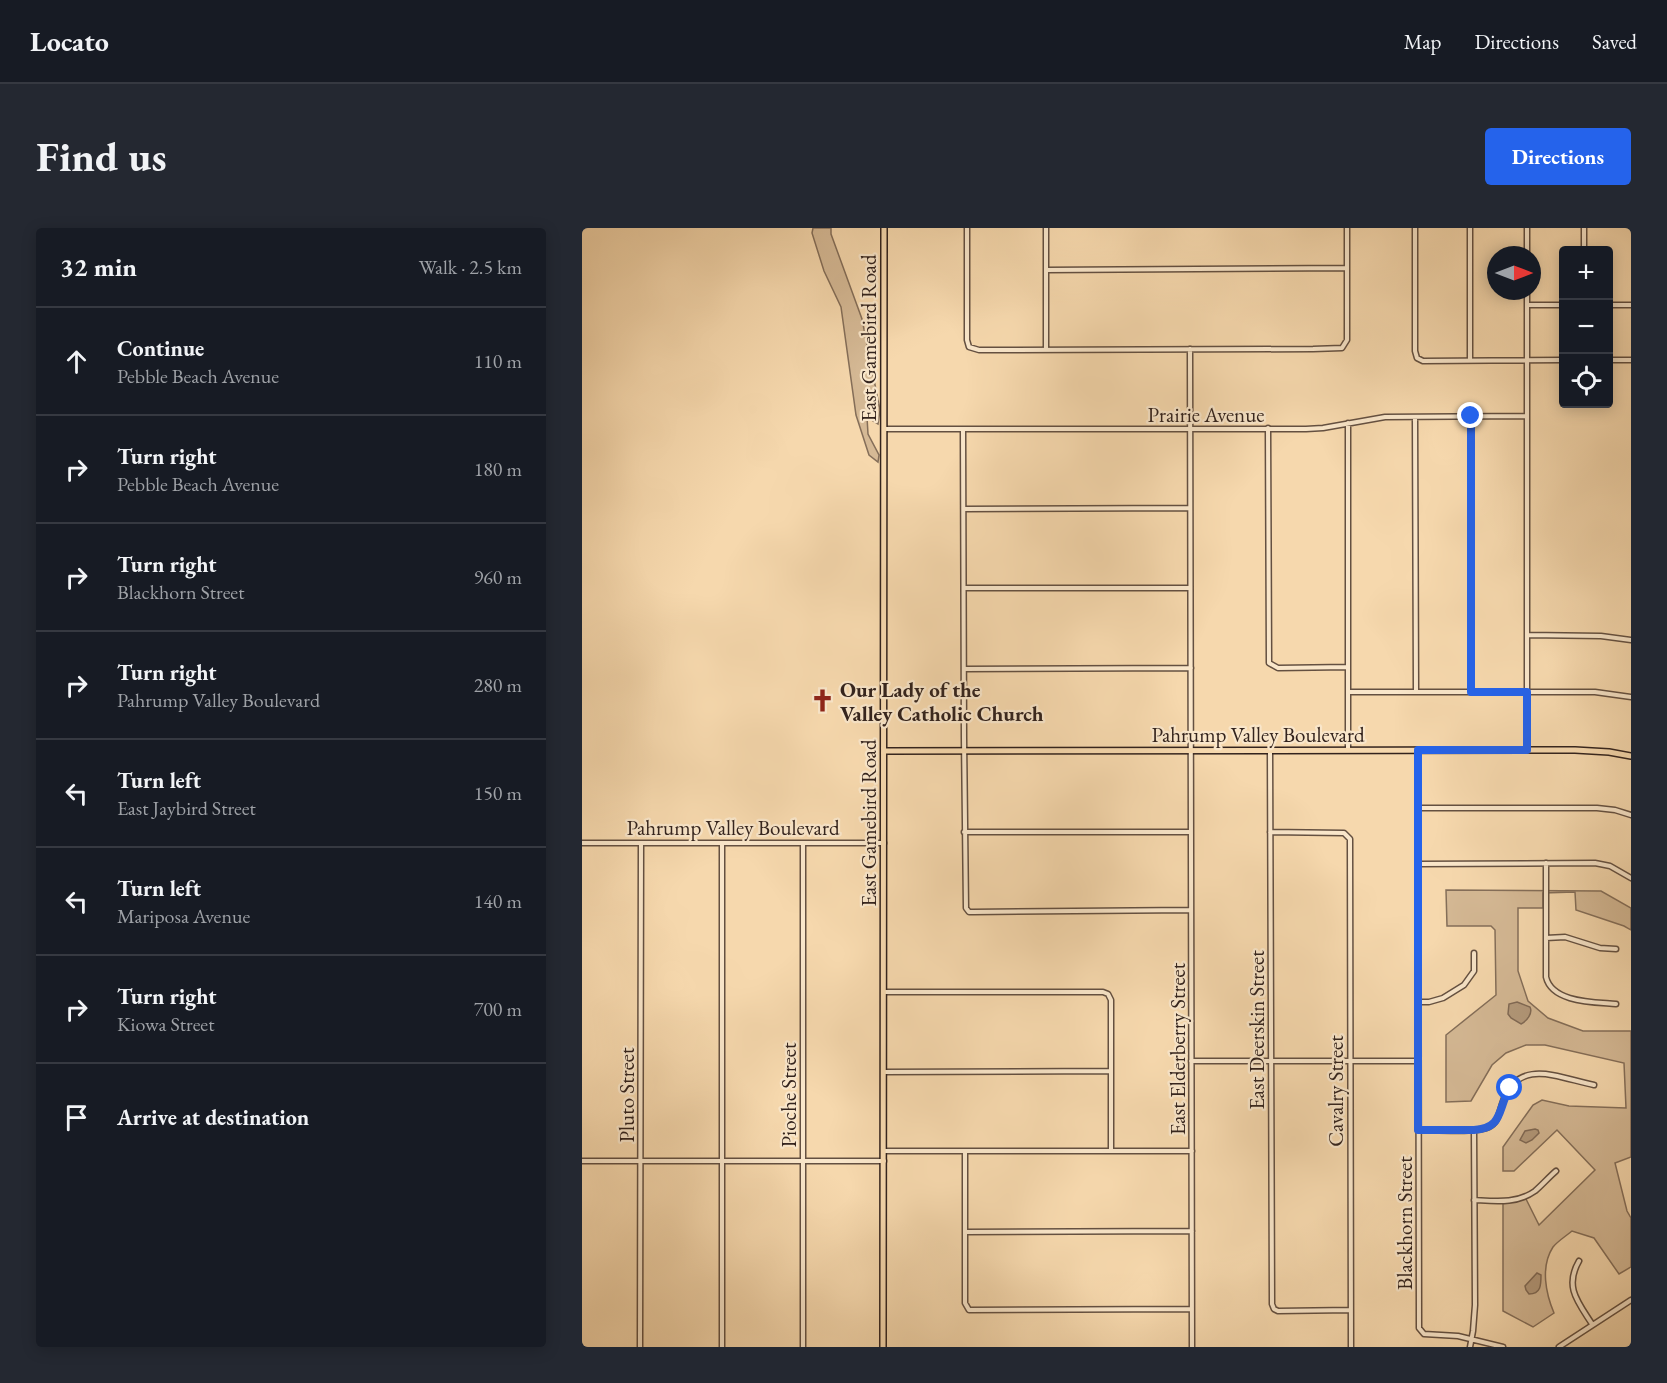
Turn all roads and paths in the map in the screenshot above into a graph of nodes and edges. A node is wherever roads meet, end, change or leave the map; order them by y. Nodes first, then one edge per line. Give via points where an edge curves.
1 (884, 228) edge
2 (967, 228) edge
3 (1046, 228) edge
4 (1347, 228) edge
5 (1415, 228) edge
6 (1470, 228) edge
7 (1527, 228) edge
8 (1584, 228) edge
9 (1527, 246) edge
10 (1584, 246) edge
11 (1347, 268) junction
12 (1046, 270) junction
13 (1527, 300) edge
14 (1527, 305) junction
15 (1559, 305) edge
16 (1613, 305) edge
17 (1631, 305) edge
18 (1046, 349) junction
19 (1190, 349) junction
20 (1470, 360) junction
21 (1527, 360) junction
22 (1559, 360) edge
23 (1613, 360) edge
24 (1631, 360) edge
25 (1415, 416) junction
26 (1471, 416) junction
27 (1527, 416) junction
28 (1348, 423) junction
29 (1268, 428) junction
30 (885, 429) junction
31 (963, 429) junction
32 (1190, 429) junction
33 (1190, 508) junction
34 (964, 509) junction
35 (964, 588) junction
36 (1190, 588) junction
37 (1528, 635) junction
38 (1631, 640) edge
39 (1348, 667) junction
40 (1191, 668) junction
41 (964, 669) junction
42 (1348, 692) junction
43 (1416, 692) junction
44 (1471, 692) junction
45 (1527, 692) junction
46 (1631, 697) edge
47 (1270, 750) junction
48 (1348, 750) junction
49 (1418, 750) junction
50 (1527, 750) junction
51 (885, 751) junction
52 (964, 751) junction
53 (1191, 751) junction
54 (1631, 756) edge
55 (1418, 808) junction
56 (1631, 815) edge
57 (964, 832) junction
58 (1191, 832) junction
59 (1270, 832) junction
60 (582, 843) edge
61 (641, 843) junction
62 (722, 843) junction
63 (803, 843) junction
64 (885, 843) junction
65 (1546, 863) junction
66 (1418, 864) junction
67 (1631, 878) edge
68 (1191, 910) junction
69 (1546, 938) junction
70 (1616, 950) dead end
71 (1474, 953) dead end
72 (884, 992) junction
73 (1418, 1002) junction
74 (1616, 1004) dead end
75 (1191, 1061) junction
76 (1271, 1061) junction
77 (1350, 1061) junction
78 (1418, 1061) junction
79 (1111, 1071) junction
80 (884, 1072) junction
81 (1594, 1085) dead end
82 (1418, 1130) junction
83 (1474, 1130) junction
84 (965, 1151) junction
85 (1111, 1151) junction
86 (1192, 1151) junction
87 (884, 1152) junction
88 (582, 1161) edge
89 (641, 1161) junction
90 (722, 1161) junction
91 (884, 1161) junction
92 (803, 1162) junction
93 (1556, 1171) dead end
94 (1474, 1200) junction
95 (1192, 1231) junction
96 (966, 1232) junction
97 (1579, 1261) dead end
98 (1631, 1300) edge
99 (1192, 1309) junction
100 (1351, 1310) junction
101 (1592, 1324) junction
102 (1472, 1339) junction
103 (640, 1347) edge
104 (722, 1347) edge
105 (803, 1347) edge
106 (883, 1347) edge
107 (1192, 1347) edge
108 (1351, 1347) edge
109 (1470, 1347) edge
110 (1503, 1347) edge
111 (1558, 1347) edge

1 - 30 main road, East Gamebird Road
2 - 18 street via 969,347
3 - 12 street
4 - 11 street
5 - 20 street via 1417,358
6 - 20 street
7 - 9 street
8 - 10 street
11 - 12 street
11 - 19 street via 1344,346
12 - 18 street
13 - 14 street
14 - 15 street
14 - 21 street
16 - 17 street
18 - 19 street
19 - 32 street, East Elderberry Street
20 - 21 street
21 - 22 street
21 - 27 street
23 - 24 street
25 - 26 street, Prairie Avenue
25 - 28 street, Prairie Avenue
25 - 43 street
26 - 27 street, Prairie Avenue
26 - 44 street
27 - 37 street
28 - 29 street, Prairie Avenue via 1323,428
28 - 39 street
29 - 32 street, Prairie Avenue
29 - 39 street via 1268,658 1271,665 1282,668
30 - 31 street, Prairie Avenue
30 - 51 main road, East Gamebird Road
31 - 32 street, Prairie Avenue
31 - 34 street
32 - 33 street, East Elderberry Street
33 - 34 street
33 - 36 street, East Elderberry Street
34 - 35 street
35 - 36 street
35 - 41 street
36 - 40 street, East Elderberry Street
37 - 38 street
37 - 45 street
39 - 42 street
40 - 41 street
40 - 53 street, East Elderberry Street
41 - 52 street
42 - 43 street
42 - 48 street
43 - 44 street
44 - 45 street
45 - 46 street via 1595,692
45 - 50 street
47 - 48 main road, Pahrump Valley Boulevard
47 - 53 main road, Pahrump Valley Boulevard
47 - 59 street, East Deerskin Street
48 - 49 main road, Pahrump Valley Boulevard
49 - 50 main road, Pahrump Valley Boulevard
49 - 55 street, Blackhorn Street
50 - 54 main road, Pahrump Valley Boulevard via 1597,750
51 - 52 main road, Pahrump Valley Boulevard
51 - 64 main road, East Gamebird Road
52 - 53 main road, Pahrump Valley Boulevard
52 - 57 street
53 - 58 street, East Elderberry Street
55 - 56 street via 1597,807
55 - 66 street, Blackhorn Street
57 - 58 street
57 - 68 street via 967,910
58 - 68 street, East Elderberry Street
59 - 76 street, East Deerskin Street
59 - 77 street, Cavalry Street via 1334,832 1344,833 1350,839
60 - 61 street, Pahrump Valley Boulevard
61 - 62 street, Pahrump Valley Boulevard
61 - 89 street, Pluto Street
62 - 63 street, Pahrump Valley Boulevard
62 - 90 street
63 - 64 street, Pahrump Valley Boulevard
63 - 92 street, Pioche Street
64 - 72 main road, East Gamebird Road
65 - 66 street
65 - 67 street via 1604,865
65 - 69 street
66 - 73 street, Blackhorn Street
68 - 75 street, East Elderberry Street
69 - 70 street via 1570,938
69 - 74 street via 1546,977 1551,988 1583,1001
71 - 73 street via 1475,967 1468,981 1443,998
72 - 79 street via 1103,992 1111,1000
72 - 80 main road, East Gamebird Road
73 - 78 street, Blackhorn Street
75 - 76 street
75 - 86 street, East Elderberry Street
76 - 77 street
76 - 100 street, East Deerskin Street via 1272,1304 1278,1311
77 - 78 street
77 - 100 street, Cavalry Street
78 - 82 street, Blackhorn Street
79 - 80 street
79 - 85 street
80 - 87 main road, East Gamebird Road
81 - 83 street via 1548,1073 1526,1076 1510,1088 1494,1124
82 - 83 street
82 - 102 street, Blackhorn Street via 1419,1329 1424,1334
83 - 94 street
84 - 85 street
84 - 87 street
84 - 96 street
85 - 86 street
86 - 95 street, East Elderberry Street
87 - 91 main road, East Gamebird Road
88 - 89 street
89 - 90 street
89 - 103 street, Pluto Street
90 - 92 street
90 - 104 street
91 - 92 street
91 - 106 main road, East Gamebird Road
92 - 105 street, Pioche Street
93 - 94 street via 1519,1199
94 - 102 street
95 - 96 street
95 - 99 street, East Elderberry Street
96 - 99 street via 965,1303 969,1310
97 - 101 street via 1572,1288
98 - 101 street
99 - 107 street, East Elderberry Street
100 - 108 street, Cavalry Street
101 - 111 street
102 - 109 street
102 - 110 street

